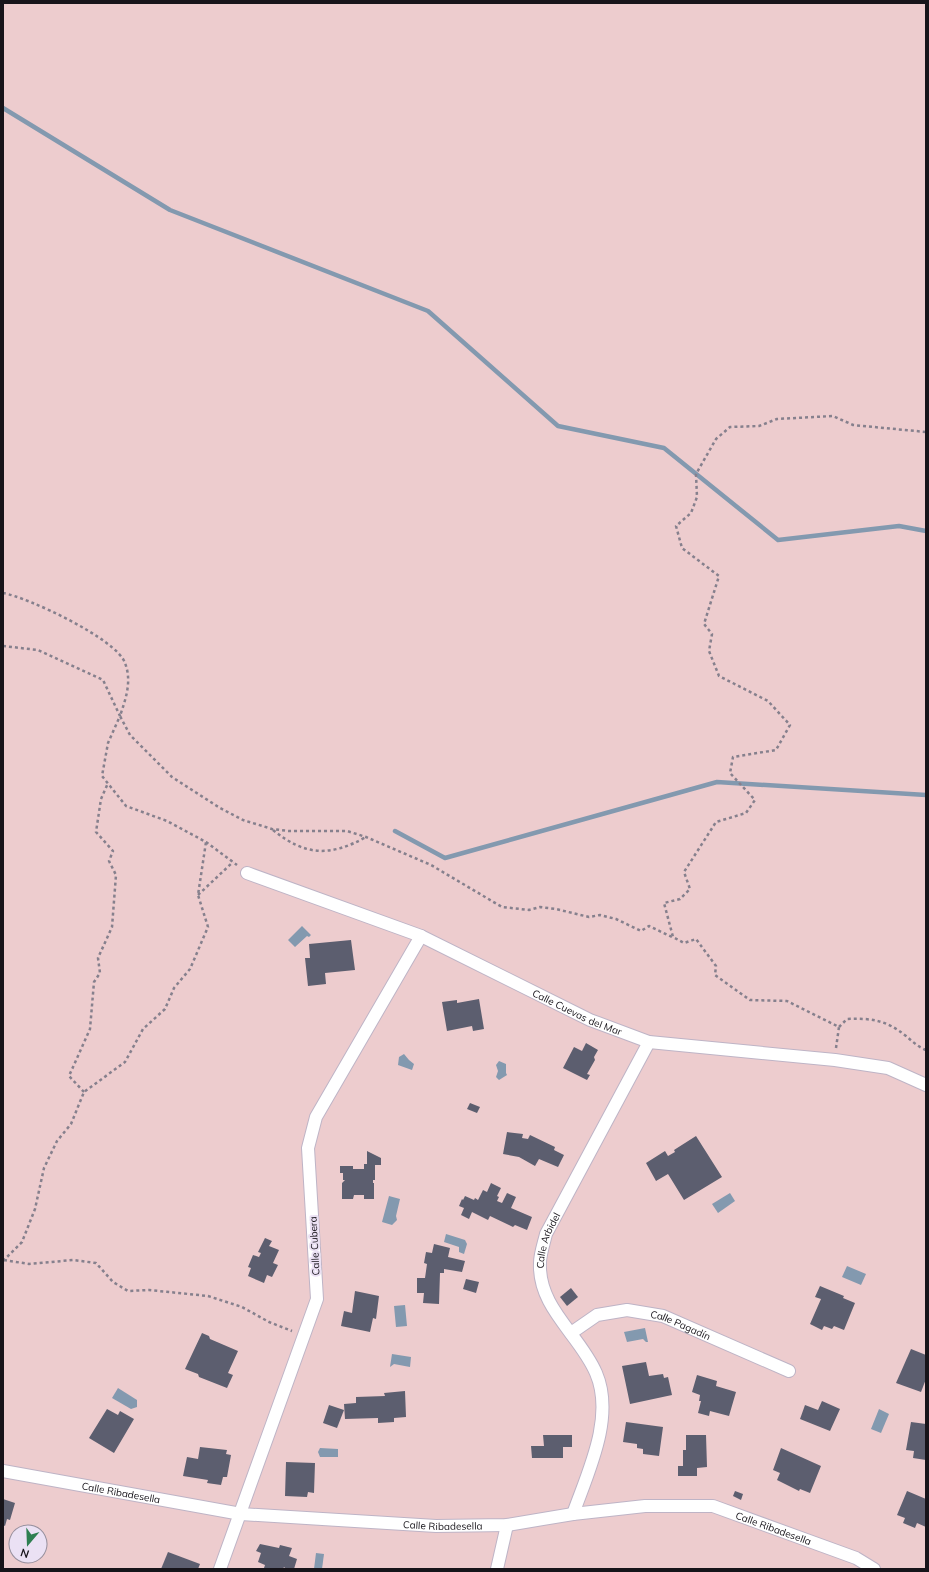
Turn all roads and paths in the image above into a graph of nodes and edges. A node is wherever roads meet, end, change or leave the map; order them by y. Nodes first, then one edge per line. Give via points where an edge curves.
1 (926, 432) edge
2 (3, 593) edge
3 (3, 646) edge
4 (120, 716) junction
5 (108, 783) junction
6 (272, 828) junction
7 (366, 837) junction
8 (206, 842) junction
9 (233, 862) junction
10 (247, 873) joint
11 (198, 895) junction
12 (421, 936) junction
13 (673, 937) junction
14 (839, 1027) junction
15 (649, 1042) junction
16 (926, 1050) edge
17 (835, 1060) junction
18 (926, 1085) edge
19 (84, 1092) junction
20 (4, 1260) edge
21 (571, 1333) junction
22 (304, 1336) junction
23 (789, 1371) dead end
24 (3, 1471) edge
25 (241, 1514) junction
26 (573, 1514) junction
27 (507, 1525) junction
28 (220, 1569) edge
29 (497, 1569) edge
30 (874, 1569) edge

1 - 13 path via 854,425 833,416 777,419 759,426 730,427 716,439 696,474 697,497 691,513 676,526 682,548 719,576 704,624 712,634 708,651 719,676 768,701 790,725 776,750 733,758 730,773 755,800 746,813 716,822 684,872 690,889 680,899 664,903
2 - 4 path via 14,595 61,615 109,643 125,662 129,688
3 - 4 path via 38,650 103,680
4 - 5 path via 108,744 102,776
4 - 6 path via 130,736 172,777 243,820
5 - 8 path via 126,806 167,821
5 - 19 path via 101,799 96,832 112,851 109,861 116,874 112,927 98,958 100,973 94,982 90,1029 69,1076
6 - 7 path via 308,833 348,831
6 - 7 path via 302,847 330,852
7 - 13 path via 431,866 502,907 529,910 540,907 589,917 600,915 616,919 641,931 649,926
8 - 9 path
8 - 11 path
9 - 10 path
9 - 11 path
10 - 12 street, Calle Cuevas del Mar
11 - 19 path via 208,927 190,969 174,988 165,1009 143,1029 125,1062
12 - 15 street, Calle Cuevas del Mar via 590,1020
12 - 22 street, Calle Cubera via 316,1117 308,1148 317,1299
13 - 14 path via 684,943 696,939 716,966 715,975 750,1000 787,1001
14 - 16 path via 847,1019 876,1019 891,1025
14 - 17 path
15 - 17 street, Calle Cuevas del Mar
15 - 21 street, Calle Arbidel via 546,1234 540,1264 543,1288 555,1313
17 - 18 street, Calle Cuevas del Mar via 888,1068
19 - 20 path via 71,1124 58,1141 44,1168 35,1209 22,1242
20 - 22 path via 29,1264 73,1260 96,1263 113,1282 128,1291 149,1290 208,1296 242,1307 269,1322
21 - 23 street, Calle Pagadín via 597,1315 627,1310 663,1316
21 - 26 street, Calle Arbidel via 596,1373 601,1395 602,1418 598,1443
22 - 25 street, Calle Cubera
24 - 25 street, Calle Ribadesella
25 - 27 street, Calle Ribadesella via 436,1526
25 - 28 street, Calle Cubera
26 - 27 street, Calle Ribadesella
26 - 30 street, Calle Ribadesella via 645,1506 713,1506 856,1558
27 - 29 street

